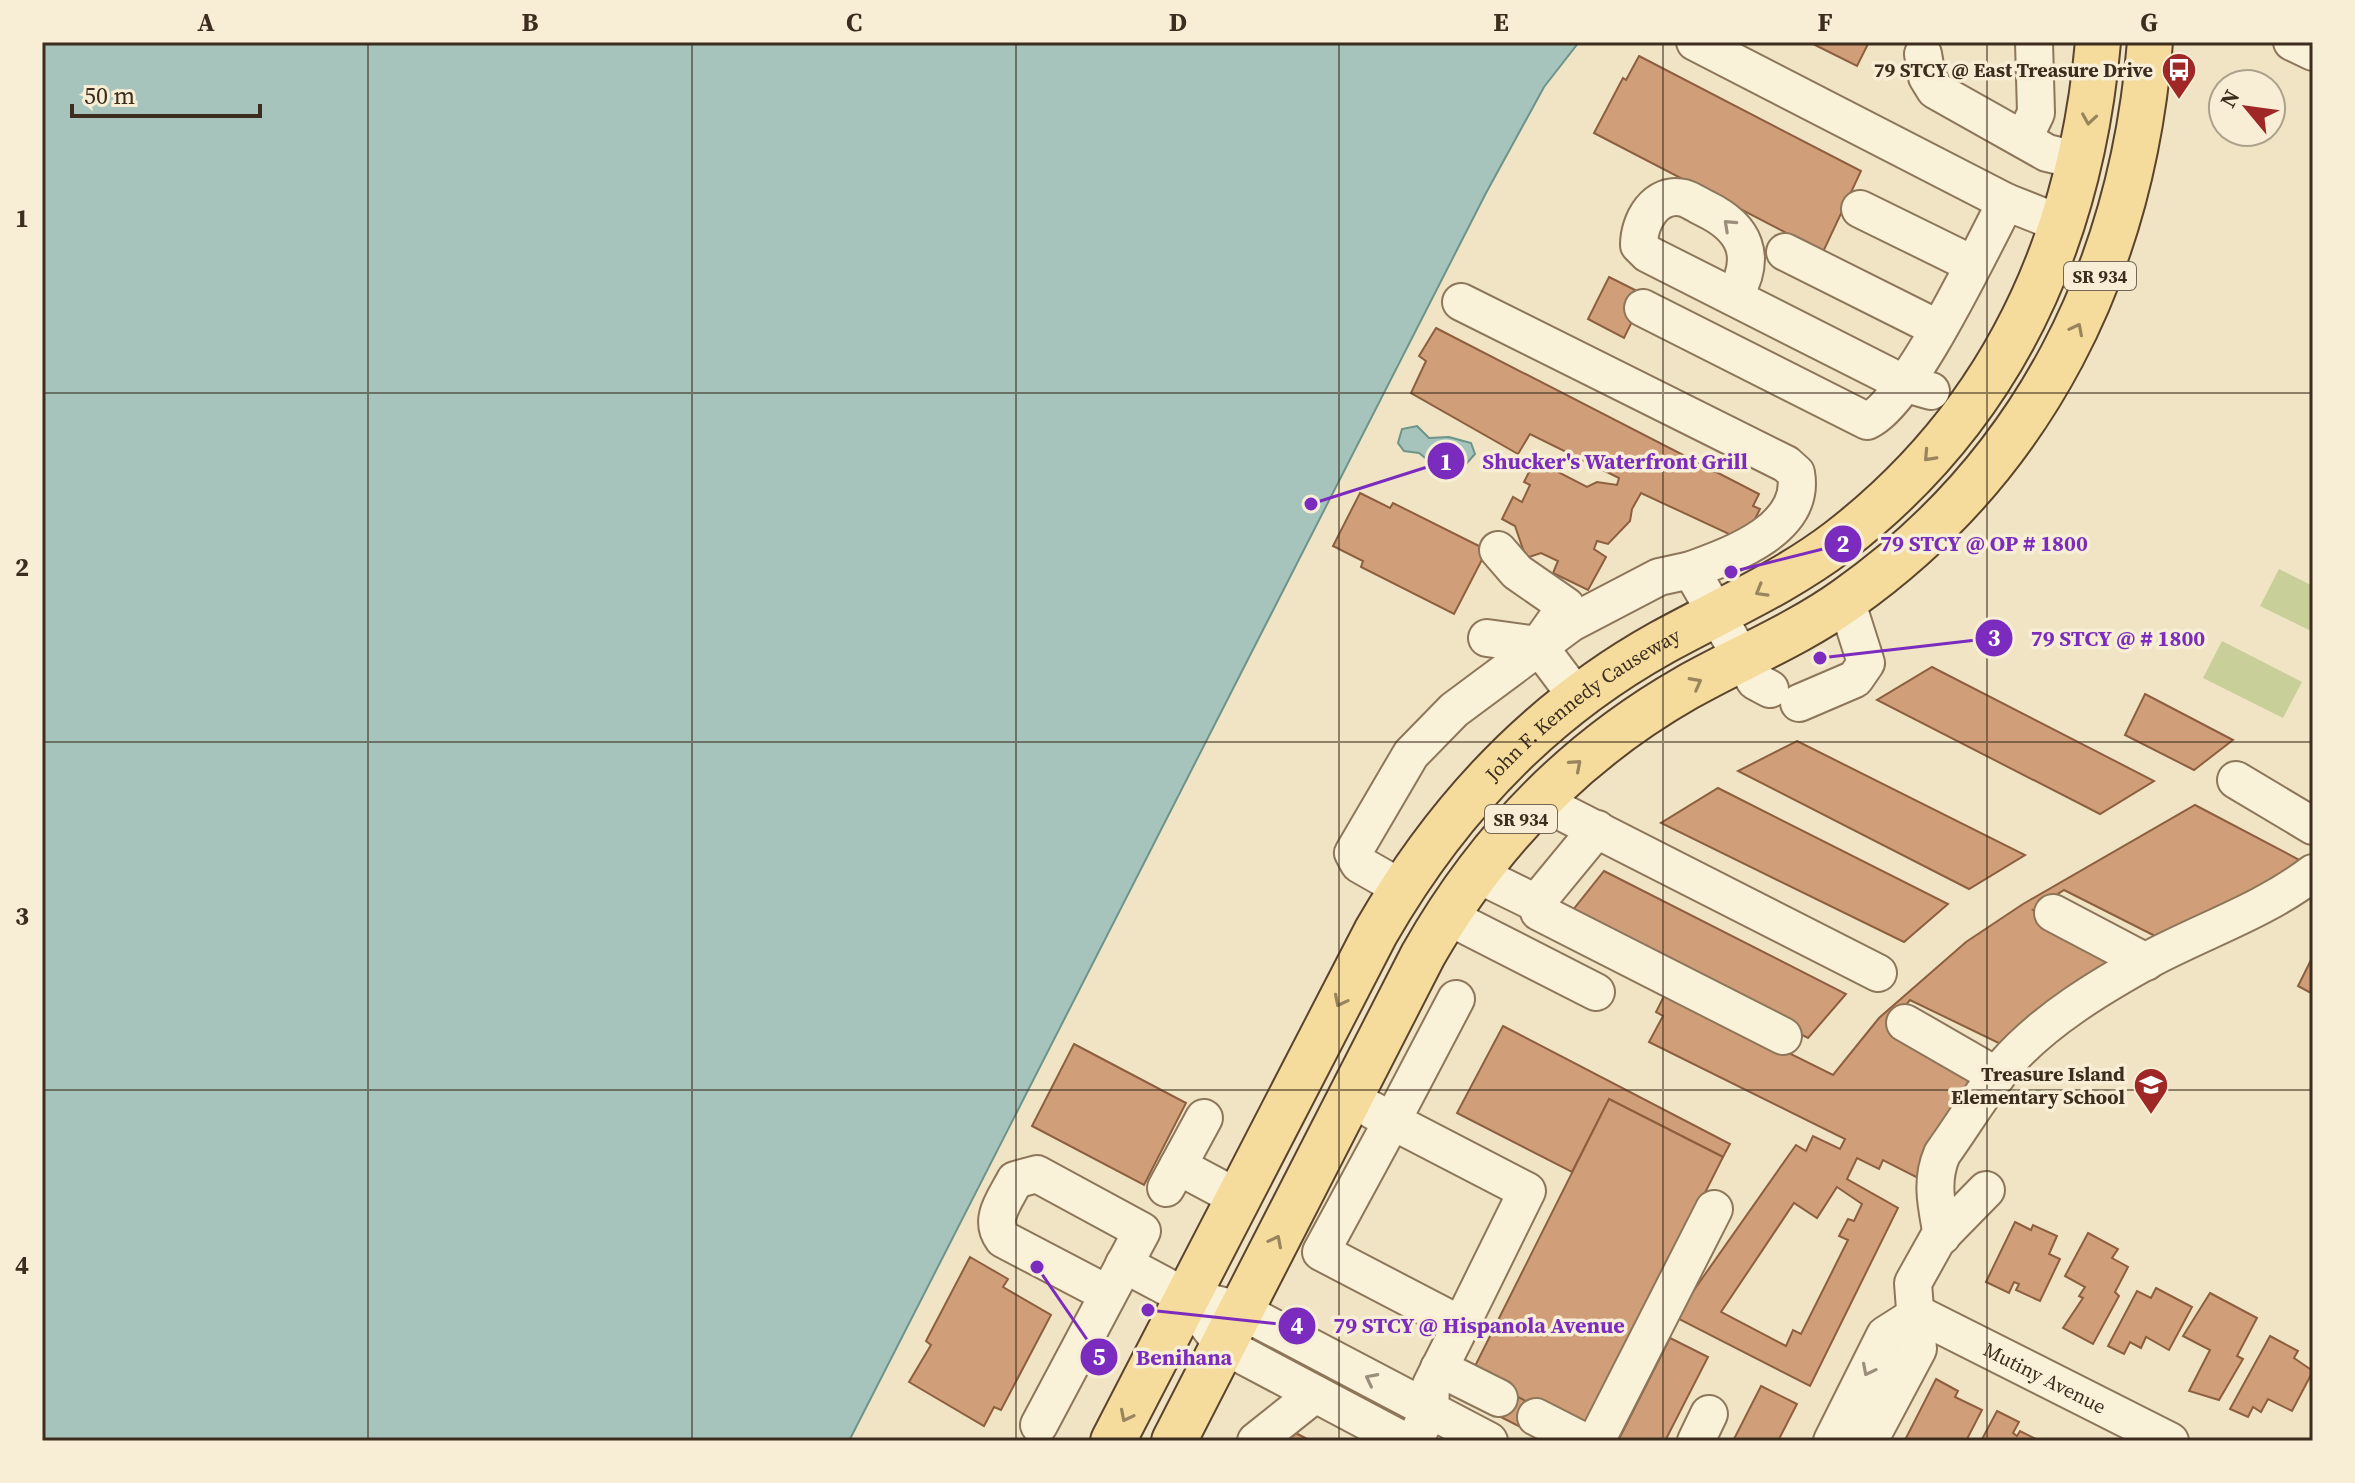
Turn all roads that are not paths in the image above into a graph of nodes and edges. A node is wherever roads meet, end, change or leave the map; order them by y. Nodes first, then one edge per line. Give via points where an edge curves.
1 (1695, 42) edge
2 (2034, 42) edge
3 (2098, 42) edge
4 (2150, 42) edge
5 (2292, 42) edge
6 (1921, 46) edge
7 (2313, 52) edge
8 (2024, 138) junction
9 (2081, 161) junction
10 (2006, 202) junction
11 (1860, 209) dead end
12 (2064, 225) junction
13 (1785, 252) dead end
14 (1972, 264) junction
15 (1739, 287) dead end
16 (1461, 302) dead end
17 (1643, 308) dead end
18 (1937, 328) junction
19 (1994, 373) junction
20 (1929, 389) junction
21 (2040, 397) junction
22 (1498, 550) dead end
23 (1691, 570) junction
24 (1846, 600) junction
25 (1719, 614) junction
26 (1487, 638) dead end
27 (1538, 645) junction
28 (1770, 684) junction
29 (1577, 697) junction
30 (2236, 780) dead end
31 (1538, 800) junction
32 (2313, 826) edge
33 (1597, 829) junction
34 (1475, 873) junction
35 (2313, 873) edge
36 (1401, 888) junction
37 (1536, 903) junction
38 (2053, 913) dead end
39 (1445, 915) junction
40 (1376, 932) junction
41 (1423, 955) junction
42 (2146, 962) junction
43 (1878, 973) dead end
44 (1596, 992) dead end
45 (1456, 999) dead end
46 (1905, 1023) dead end
47 (1783, 1036) dead end
48 (1997, 1076) junction
49 (1349, 1099) junction
50 (1204, 1118) dead end
51 (1392, 1121) junction
52 (1986, 1190) dead end
53 (1238, 1198) junction
54 (1714, 1209) dead end
55 (1942, 1236) junction
56 (1186, 1297) junction
57 (1918, 1314) junction
58 (1461, 1325) junction
59 (1232, 1328) junction
60 (1439, 1368) junction
61 (1315, 1394) junction
62 (1536, 1417) dead end
63 (1039, 1425) dead end
64 (1426, 1434) edge
65 (1113, 1441) edge
66 (1174, 1441) edge
67 (1256, 1441) edge
68 (1583, 1441) edge
69 (1596, 1441) edge
70 (1832, 1441) edge
71 (1869, 1441) edge
72 (2170, 1441) edge

1 - 10 street
2 - 8 street via 2036,113
3 -> 9 main road, John F. Kennedy Causeway / SR 934
21 -> 4 main road, John F. Kennedy Causeway / SR 934 via 2083,316 2115,233 2138,145
5 - 7 street
6 - 8 street via 1935,90
8 - 9 street via 2047,153
9 - 12 main road, John F. Kennedy Causeway / SR 934
10 - 12 street
10 - 14 street
11 - 14 street
12 - 19 main road, John F. Kennedy Causeway / SR 934 via 2033,302
13 - 18 street
14 - 18 street
15 - 20 street
16 - 23 street via 1796,473 1799,488 1768,534
17 - 20 street via 1867,421
18 - 20 street
19 - 20 main road, John F. Kennedy Causeway / SR 934
19 - 21 main road
20 -> 25 main road, John F. Kennedy Causeway / SR 934 via 1908,479 1840,541
21 - 24 main road, John F. Kennedy Causeway / SR 934 via 1978,480 1894,562
22 - 27 street via 1517,572 1566,606
23 - 25 street
23 - 27 street via 1659,577
24 - 28 main road, John F. Kennedy Causeway / SR 934
24 - 28 street via 1866,663 1855,679
25 - 28 street
25 - 29 main road, John F. Kennedy Causeway / SR 934 via 1661,643
26 - 27 street
27 - 29 street
27 - 36 street via 1433,729 1349,836 1353,858
31 -> 28 main road, John F. Kennedy Causeway / SR 934 via 1650,709
29 - 36 main road, John F. Kennedy Causeway / SR 934 via 1494,770
30 - 32 street
31 - 33 street
31 - 34 main road, John F. Kennedy Causeway / SR 934
33 - 37 street
33 - 43 street
34 - 37 street
34 - 39 main road, John F. Kennedy Causeway / SR 934
35 - 42 street via 2267,906
36 - 40 main road, John F. Kennedy Causeway / SR 934
37 - 47 street via 1539,912
38 - 42 street
39 - 41 main road, John F. Kennedy Causeway / SR 934
39 - 44 street
40 - 41 main road
40 -> 53 main road, John F. Kennedy Causeway / SR 934
41 - 49 main road, John F. Kennedy Causeway / SR 934
42 - 48 street via 2082,1000 2039,1033
45 - 51 street
46 - 48 street
48 - 55 street via 1936,1170
49 - 51 street
59 -> 49 main road, John F. Kennedy Causeway / SR 934
50 - 53 street via 1172,1177
51 - 58 street via 1527,1191
51 - 58 street via 1321,1252
52 - 55 street
53 - 56 main road, John F. Kennedy Causeway / SR 934
54 - 69 street
55 - 57 street via 1913,1283
56 - 59 street
56 - 63 street via 1116,1279
56 -> 65 main road, John F. Kennedy Causeway / SR 934
57 -> 70 street via 1885,1335
57 - 71 street via 1918,1349
57 - 72 street, Mutiny Avenue
58 - 60 street
59 - 61 street
64 -> 59 street
59 - 66 main road, John F. Kennedy Causeway / SR 934
60 - 64 street via 1431,1385
60 - 64 street via 1490,1393
61 - 64 street
61 - 67 street
62 - 68 street

